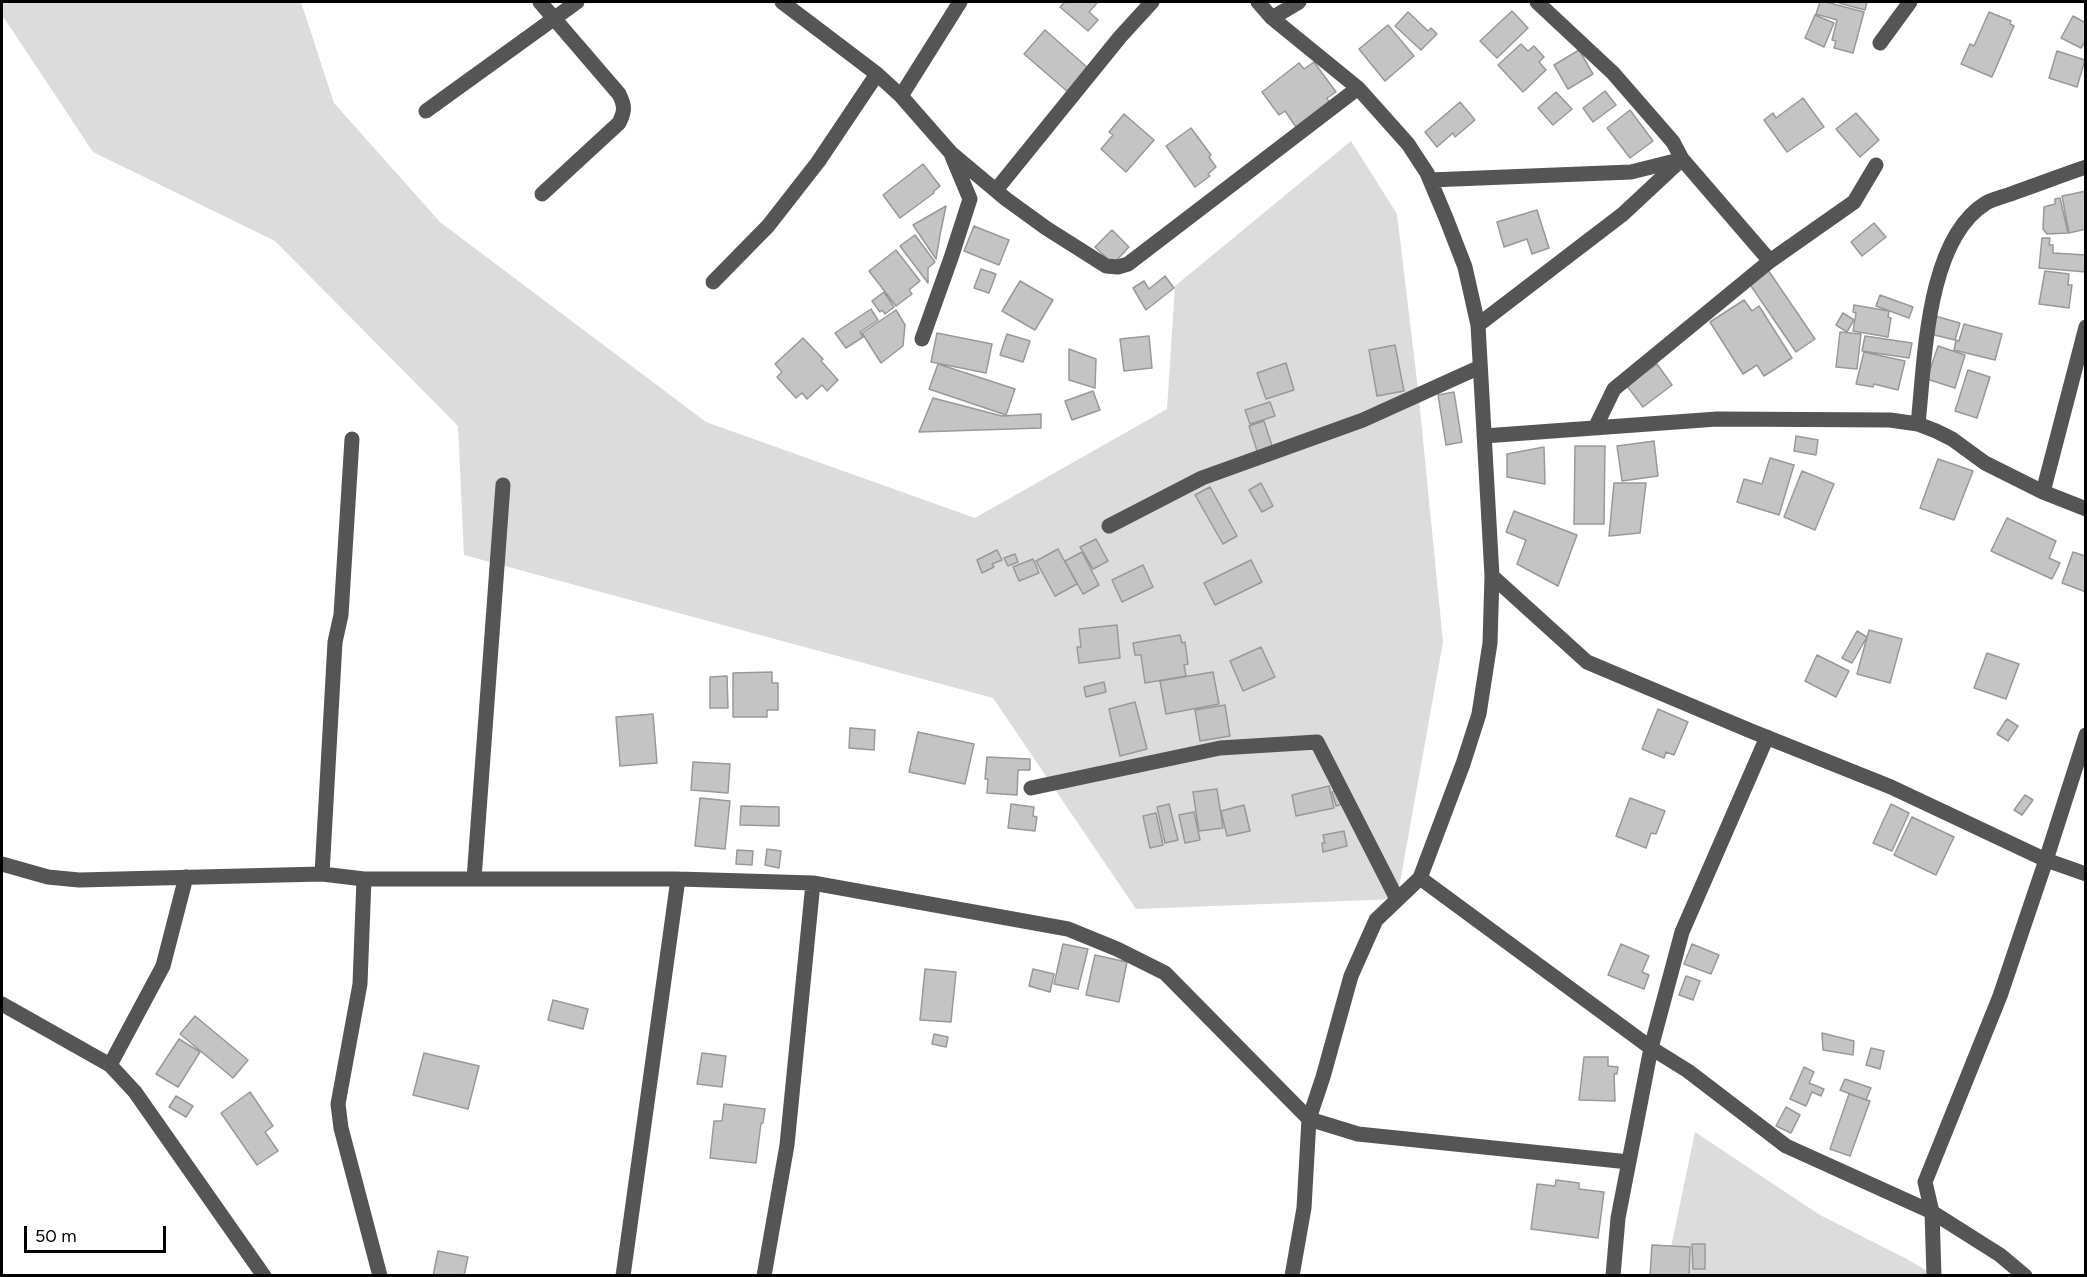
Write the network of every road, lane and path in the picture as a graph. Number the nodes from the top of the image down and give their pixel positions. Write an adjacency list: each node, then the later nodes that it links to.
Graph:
1 (540, 2): 11 (street)
2 (577, 2): 11 (street)
3 (782, 2): 13 (street)
4 (960, 2): 15 (street)
5 (1152, 2): 22 (street)
6 (1258, 2): 10 (street)
7 (1299, 2): 10 (street)
8 (1537, 2): 18 (street)
9 (1910, 2): 12 (street)
10 (1272, 18): 14 (street)
11 (554, 19): 16 (street); 23 (street)
12 (1880, 43)
13 (876, 74): 15 (street); 25 (street)
14 (1358, 88): 21 (street); 22 (street)
15 (901, 96): 17 (street)
16 (426, 111)
17 (951, 153): 22 (street); 28 (street)
18 (1682, 159): 21 (street); 24 (street); 26 (street)
19 (1875, 165): 24 (street)
20 (2085, 167): 30 (street)
21 (1430, 180): 26 (street)
22 (996, 190)
23 (542, 194)
24 (1770, 261): 31 (street)
25 (713, 282)
26 (1478, 325): 29 (street)
27 (2085, 327): 35 (street)
28 (922, 339)
29 (1480, 367): 32 (street); 37 (street)
30 (1918, 424): 31 (street); 35 (street)
31 (1595, 428): 32 (street)
32 (1484, 436): 38 (street)
33 (352, 439): 44 (street)
34 (503, 485): 49 (street)
35 (2043, 492): 36 (street)
36 (2085, 509)
37 (1109, 526)
38 (1492, 576): 40 (street); 47 (street)
39 (2085, 735): 42 (street)
40 (1767, 737): 42 (street); 54 (street)
41 (1031, 788): 52 (street)
42 (2046, 860): 45 (street); 58 (street)
43 (2, 864): 46 (street)
44 (322, 874): 46 (street); 48 (street)
45 (2085, 874)
46 (186, 877): 55 (street)
47 (1420, 878): 52 (street); 54 (street)
48 (364, 879): 49 (street); 60 (street)
49 (474, 879): 50 (street)
50 (678, 879): 51 (street); 61 (street)
51 (813, 884): 56 (street); 62 (street)
52 (1397, 899): 56 (street)
53 (2, 1004): 55 (street)
54 (1651, 1047): 57 (street); 58 (street)
55 (110, 1065): 59 (street)
56 (1309, 1119): 57 (street); 63 (street)
57 (1629, 1162): 64 (street)
58 (1932, 1212): 65 (street); 66 (street)
59 (264, 1275)
60 (380, 1275)
61 (624, 1275)
62 (764, 1275)
63 (1292, 1275)
64 (1613, 1275)
65 (1934, 1275)
66 (2025, 1275)

